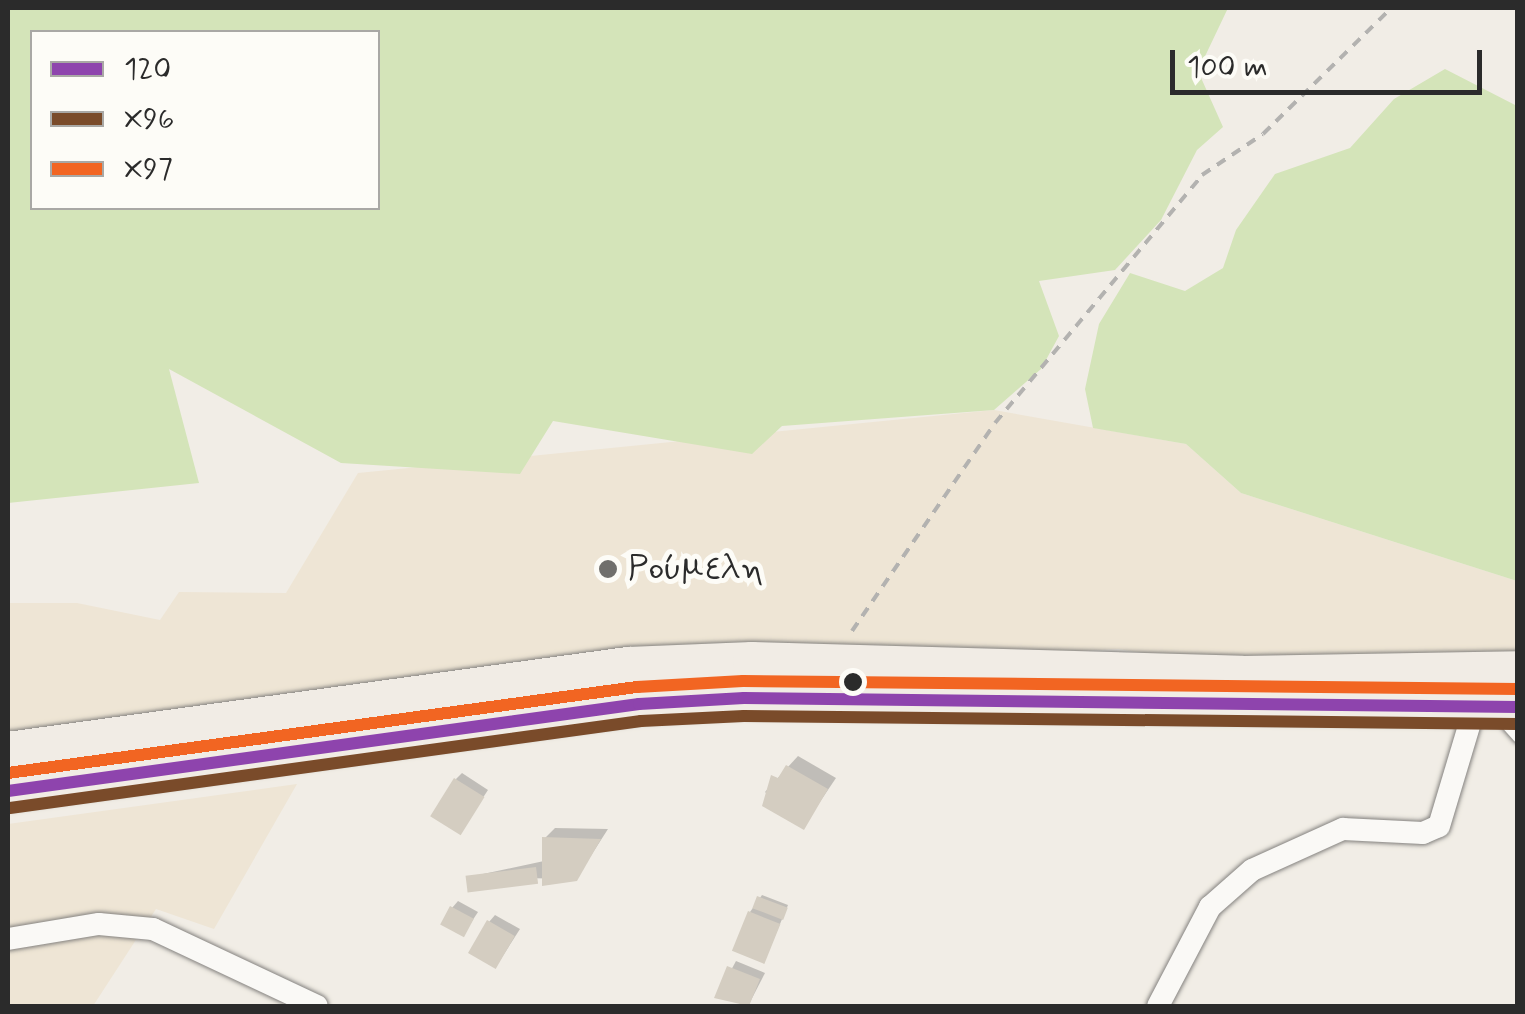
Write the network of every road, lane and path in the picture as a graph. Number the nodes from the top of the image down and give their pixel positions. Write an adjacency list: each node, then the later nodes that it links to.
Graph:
1 (1390, 8): 2 (path)
2 (852, 631)
3 (1518, 670): 6 (main road)
4 (1495, 708): 5 (lane); 7 (main road); 10 (street)
5 (1518, 737)
6 (8, 752)
7 (8, 791)
8 (8, 939): 9 (street)
9 (317, 1006)
10 (1158, 1006)

